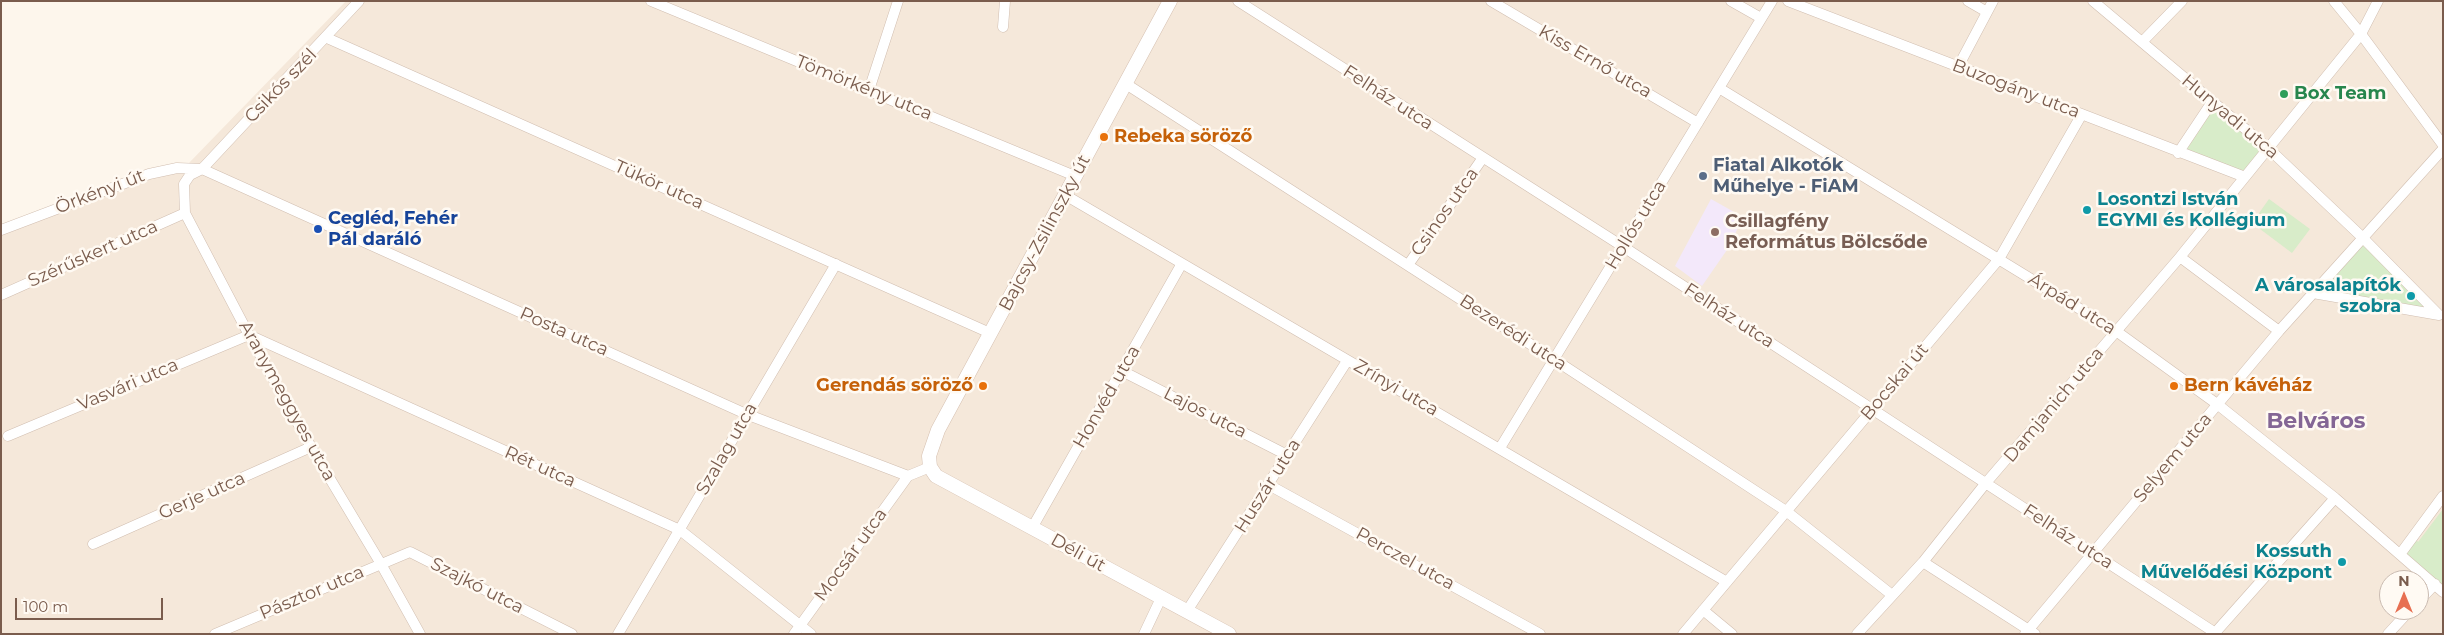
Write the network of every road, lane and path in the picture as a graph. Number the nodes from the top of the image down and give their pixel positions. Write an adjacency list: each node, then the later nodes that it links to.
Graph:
1 (359, 1): 21 (street, Csikós szél)
2 (652, 1): 26 (street, Tömörkény utca)
3 (898, 1): 26 (street)
4 (1004, 1): 19 (street)
5 (1170, 1): 24 (main road, Bajcsy-Zsilinszky út)
6 (1238, 1): 33 (street, Felház utca)
7 (1491, 1): 29 (street, Kiss Ernő utca)
8 (1731, 1): 18 (street)
9 (1772, 1): 18 (street, Hollós utca)
10 (1788, 1): 23 (street, Buzogány utca)
11 (1968, 1): 17 (street)
12 (1993, 1): 17 (street)
13 (2093, 1): 22 (street, Hunyadi utca)
14 (2182, 1): 22 (street)
15 (2334, 1): 20 (street)
16 (2378, 1): 20 (street, Damjanich utca)
17 (1986, 12): 23 (street)
18 (1761, 18): 25 (street, Hollós utca)
19 (1003, 27)
20 (2361, 34): 30 (street); 31 (street, Damjanich utca)
21 (327, 38): 34 (street, Csikós szél); 44 (street, Tükör utca)
22 (2142, 42): 27 (street, Hunyadi utca)
23 (1958, 67): 28 (street, Buzogány utca)
24 (1126, 84): 35 (main road, Bajcsy-Zsilinszky út); 46 (street, Bezerédi utca)
25 (1720, 88): 29 (street, Hollós utca); 43 (street, Árpád utca)
26 (869, 90): 35 (street, Tömörkény utca)
27 (2212, 102): 31 (street, Hunyadi utca); 32 (street)
28 (2082, 114): 32 (street, Buzogány utca); 43 (street, Bocskai út)
29 (1698, 123): 41 (street, Hollós utca)
30 (2443, 147): 40 (street, Selyem utca)
31 (2268, 148): 36 (street, Damjanich utca); 40 (street, Hunyadi utca)
32 (2178, 153): 36 (street, Buzogány utca)
33 (1482, 159): 41 (street, Felház utca); 46 (street, Csinos utca)
34 (202, 169): 38 (street, Aranymeggyes utca); 39 (street, Örkényi út); 59 (street, Posta utca)
35 (1075, 176): 37 (main road, Bajcsy-Zsilinszky út)
36 (2245, 177): 42 (street, Damjanich utca)
37 (1065, 195): 45 (street, Zrínyi utca); 52 (main road, Bajcsy-Zsilinszky út)
38 (185, 214): 48 (street, Szérűskert utca); 53 (street, Aranymeggyes utca)
39 (1, 230)
40 (2363, 238): 47 (street, Selyem utca); 49 (street, Hunyadi utca)
41 (1622, 246): 54 (street, Hollós utca); 58 (street, Felház utca)
42 (2180, 257): 50 (street, Damjanich utca); 51 (street)
43 (1999, 259): 50 (street, Árpád utca); 58 (street, Bocskai út)
44 (836, 264): 52 (street, Tükör utca); 59 (street, Szalag utca)
45 (1181, 265): 55 (street, Zrínyi utca); 56 (street, Honvéd utca)
46 (1408, 265): 54 (street, Bezerédi utca)
47 (2314, 293): 49 (street); 51 (street, Selyem utca)
48 (1, 296)
49 (2440, 315)
50 (2116, 331): 57 (street, Árpád utca); 66 (street, Damjanich utca)
51 (2280, 331): 57 (street, Selyem utca)
52 (990, 333): 64 (main road, Bajcsy-Zsilinszky út)
53 (248, 335): 60 (street, Vasvári utca); 61 (street, Aranymeggyes utca); 72 (street, Rét utca)
54 (1555, 360): 62 (street, Hollós utca); 70 (street, Bezerédi utca)
55 (1348, 361): 62 (street, Zrínyi utca); 63 (street, Huszár utca)
56 (1122, 371): 63 (street, Lajos utca); 71 (street, Honvéd utca)
57 (2217, 404): 69 (street, Árpád utca); 74 (street, Selyem utca)
58 (1872, 408): 66 (street, Felház utca); 70 (street, Bocskai út)
59 (746, 414): 65 (street, Posta utca); 72 (street, Szalag utca)
60 (8, 436)
61 (312, 447): 73 (street, Gerje utca); 77 (street, Aranymeggyes utca)
62 (1500, 448): 78 (street, Zrínyi utca)
63 (1287, 455): 67 (street, Huszár utca)
64 (930, 467): 65 (street); 71 (main road, Déli út)
65 (908, 476): 86 (street, Mocsár utca)
66 (1985, 484): 74 (street, Felház utca); 76 (street, Damjanich utca)
67 (1269, 485): 84 (street, Huszár utca); 96 (street, Perczel utca)
68 (2443, 496): 75 (street)
69 (2335, 498): 75 (street, Árpád utca); 88 (street)
70 (1786, 511): 78 (street, Bocskai út); 80 (street, Bezerédi utca)
71 (1032, 528): 82 (main road, Déli út)
72 (680, 530): 86 (street, Rét utca); 92 (street, Szalag utca)
73 (93, 544)
74 (2093, 554): 87 (street, Selyem utca); 88 (street, Felház utca)
75 (2401, 554): 79 (street, Árpád utca)
76 (1924, 562): 80 (street, Damjanich utca); 87 (street)
77 (381, 564): 89 (street, Pásztor utca); 90 (street, Aranymeggyes utca); 91 (street, Szajkó utca)
78 (1727, 582): 83 (street, Bocskai út)
79 (2440, 588): 81 (street)
80 (1892, 595): 99 (street, Damjanich utca)
81 (2429, 595)
82 (1161, 598): 84 (main road, Déli út); 94 (street)
83 (1703, 610): 97 (street, Bocskai út); 98 (street)
84 (1187, 611): 95 (main road, Déli út)
85 (2401, 620): 100 (street)
86 (797, 630): 93 (street, Rét utca)
87 (2029, 632)
88 (2215, 633)
89 (216, 634)
90 (420, 634)
91 (572, 634)
92 (618, 634)
93 (811, 634)
94 (1144, 634)
95 (1229, 634)
96 (1540, 634)
97 (1683, 634)
98 (1732, 634)
99 (1857, 634)
100 (2388, 634)

